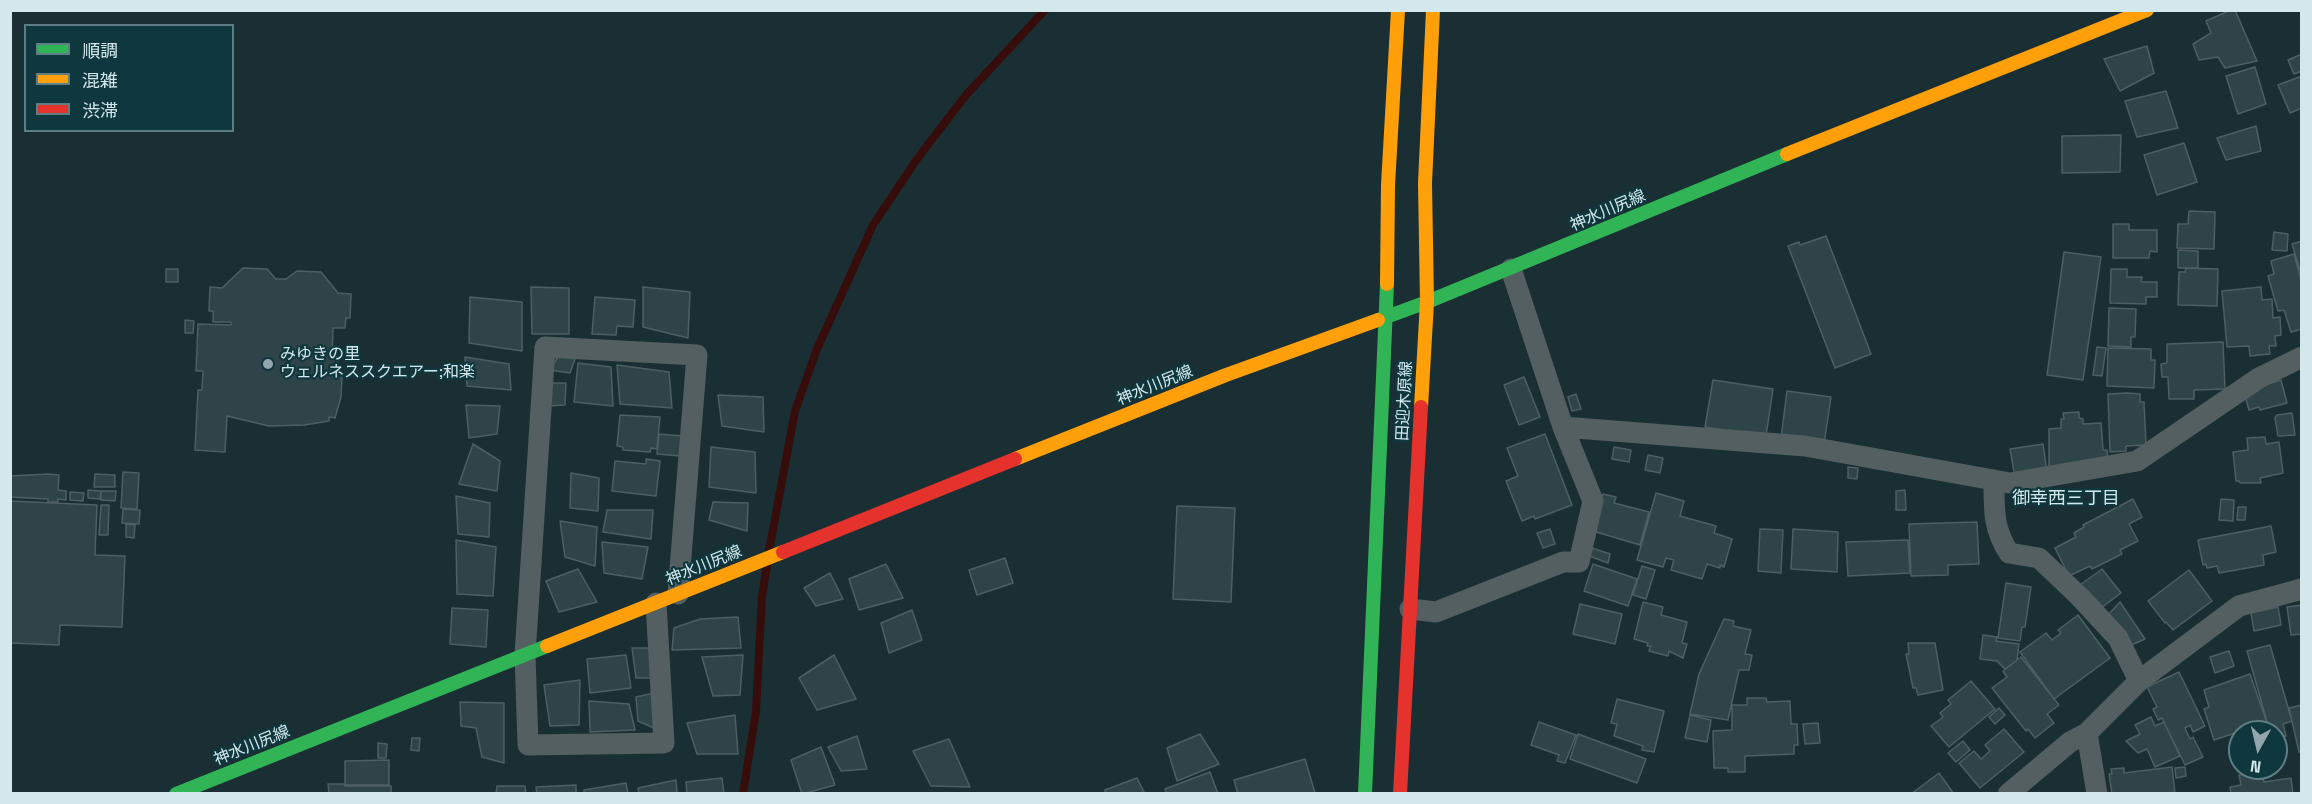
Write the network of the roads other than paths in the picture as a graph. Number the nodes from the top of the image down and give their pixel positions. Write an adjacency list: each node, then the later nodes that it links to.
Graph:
1 (1398, 10): 6 (main road, 田迎木原線)
2 (1432, 10): 5 (main road, 田迎木原線)
3 (2147, 10): 4 (main road, 神水川尻線)
4 (1511, 269): 5 (main road, 神水川尻線); 8 (street)
5 (1427, 302): 6 (main road, 神水川尻線); 13 (main road, 田迎木原線)
6 (1387, 317): 11 (main road, 神水川尻線); 18 (main road, 田迎木原線)
7 (2301, 357): 9 (street)
8 (1563, 427): 9 (street); 13 (street)
9 (1994, 480): 15 (street)
10 (2301, 589): 15 (street)
11 (678, 594): 12 (main road, 神水川尻線); 14 (street)
12 (656, 603): 14 (main road, 神水川尻線); 14 (street)
13 (1410, 609): 19 (main road, 田迎木原線)
14 (525, 655): 17 (main road, 神水川尻線)
15 (2139, 681): 16 (street)
16 (2087, 733): 20 (street); 21 (street)
17 (176, 794)
18 (1365, 794)
19 (1400, 794)
20 (2008, 794)
21 (2097, 794)

